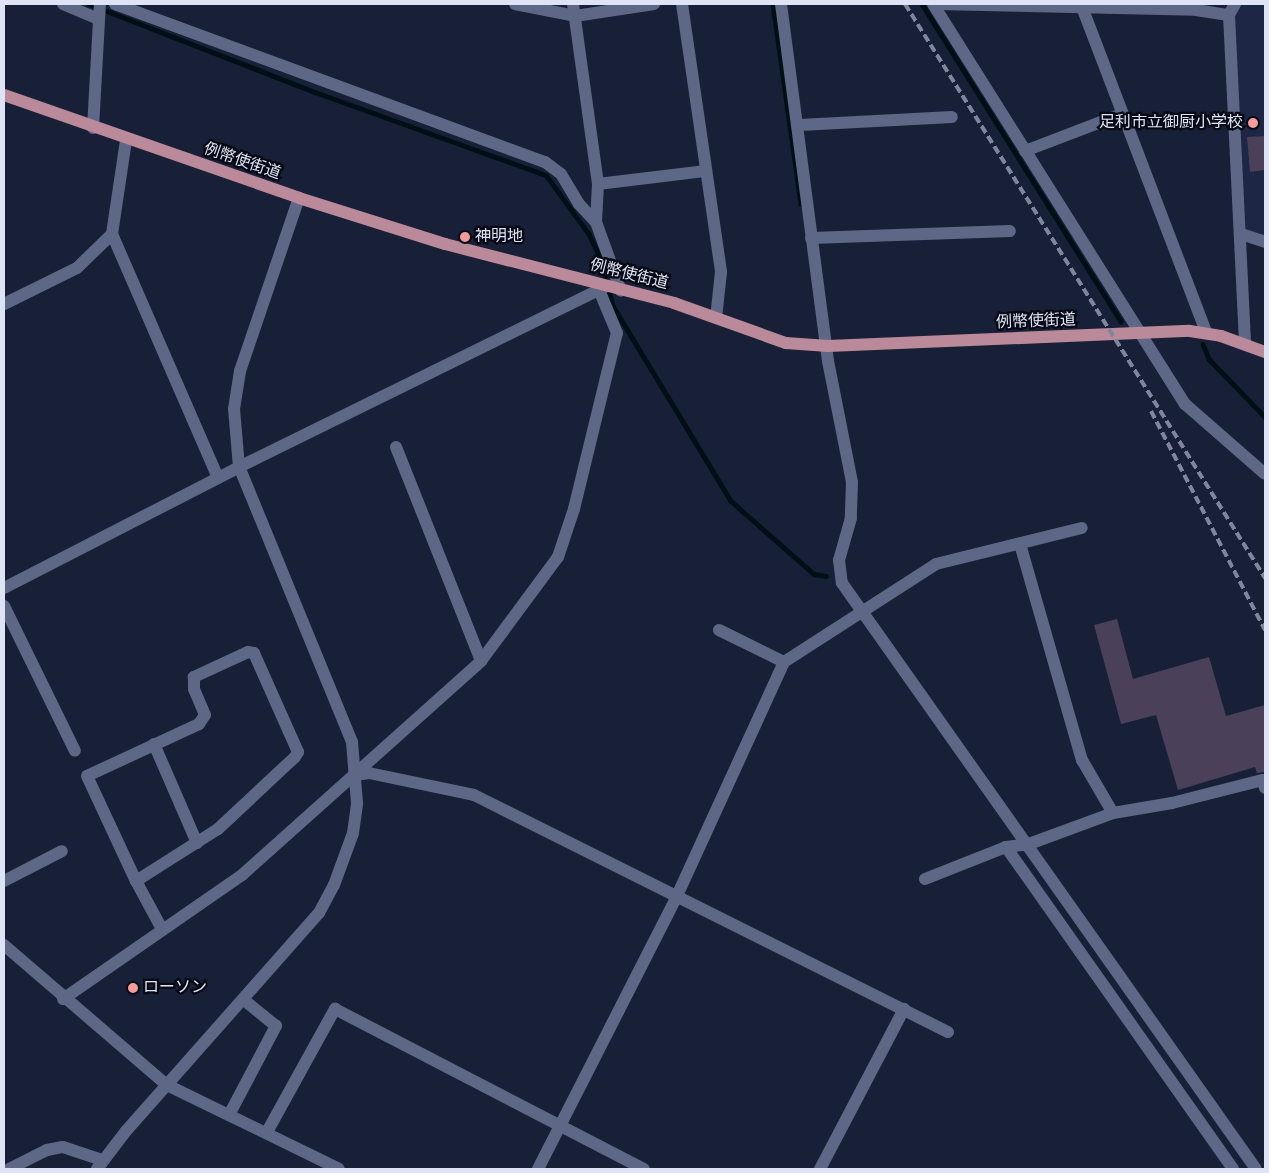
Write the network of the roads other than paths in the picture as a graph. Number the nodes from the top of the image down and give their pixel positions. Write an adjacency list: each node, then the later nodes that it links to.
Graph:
1 (63, 4): 11 (street)
2 (115, 4): 22 (street)
3 (515, 4): 10 (street)
4 (654, 4): 10 (street)
5 (682, 4): 19 (street)
6 (781, 4): 15 (street)
7 (935, 4): 8 (street); 18 (street)
8 (1087, 6): 9 (street); 13 (street)
9 (1232, 9): 25 (street)
10 (574, 10): 20 (street)
11 (100, 12): 16 (street)
12 (4, 95): 16 (main road, 例幣使街道)
13 (1122, 114): 18 (street); 31 (street)
14 (952, 117): 15 (street)
15 (800, 125): 26 (street)
16 (93, 128): 17 (main road, 例幣使街道)
17 (126, 140): 21 (main road, 例幣使街道); 24 (street)
18 (1025, 151): 32 (street)
19 (706, 171): 20 (street); 30 (street)
20 (598, 184): 22 (street)
21 (300, 198): 28 (main road, 例幣使街道); 37 (street)
22 (596, 222): 28 (street)
23 (1010, 231): 26 (street)
24 (112, 234): 29 (street); 39 (street)
25 (1241, 234): 27 (street); 33 (street)
26 (812, 238): 34 (street)
27 (1265, 242)
28 (611, 289): 30 (main road, 例幣使街道); 37 (street); 46 (street)
29 (4, 304)
30 (716, 318): 34 (main road, 例幣使街道)
31 (1206, 332): 32 (main road, 例幣使街道); 33 (main road, 例幣使街道)
32 (1142, 334): 34 (main road, 例幣使街道); 38 (street)
33 (1245, 344): 35 (main road, 例幣使街道)
34 (828, 346): 44 (street)
35 (1265, 352)
36 (396, 447): 46 (street)
37 (239, 467): 39 (street); 50 (street)
38 (1265, 474)
39 (218, 478): 42 (street)
40 (1082, 528): 41 (street)
41 (1020, 544): 44 (street); 52 (street)
42 (4, 588)
43 (4, 606): 49 (street)
44 (865, 609): 47 (street); 54 (street)
45 (719, 630): 47 (street)
46 (481, 660): 50 (street)
47 (784, 662): 60 (street)
48 (154, 744): 53 (street); 53 (street); 59 (street)
49 (75, 751)
50 (355, 775): 60 (street); 61 (street); 64 (street)
51 (1265, 788): 52 (street)
52 (1112, 813): 54 (street)
53 (197, 843): 59 (street)
54 (1029, 844): 55 (street); 78 (street)
55 (1006, 847): 57 (street); 77 (street)
56 (62, 850): 58 (street)
57 (925, 879)
58 (4, 881)
59 (136, 881): 61 (street)
60 (676, 898): 65 (street); 69 (street)
61 (162, 929): 63 (street)
62 (4, 945): 63 (street)
63 (63, 999): 67 (street)
64 (244, 1000): 67 (street); 68 (street)
65 (904, 1009): 66 (street); 76 (street)
66 (948, 1032)
67 (167, 1084): 68 (street); 71 (street)
68 (229, 1115): 70 (street)
69 (561, 1125): 70 (street); 74 (street); 75 (street)
70 (267, 1132): 73 (street)
71 (100, 1164): 72 (street)
72 (9, 1169)
73 (339, 1169)
74 (538, 1169)
75 (644, 1169)
76 (820, 1169)
77 (1233, 1169)
78 (1256, 1169)

